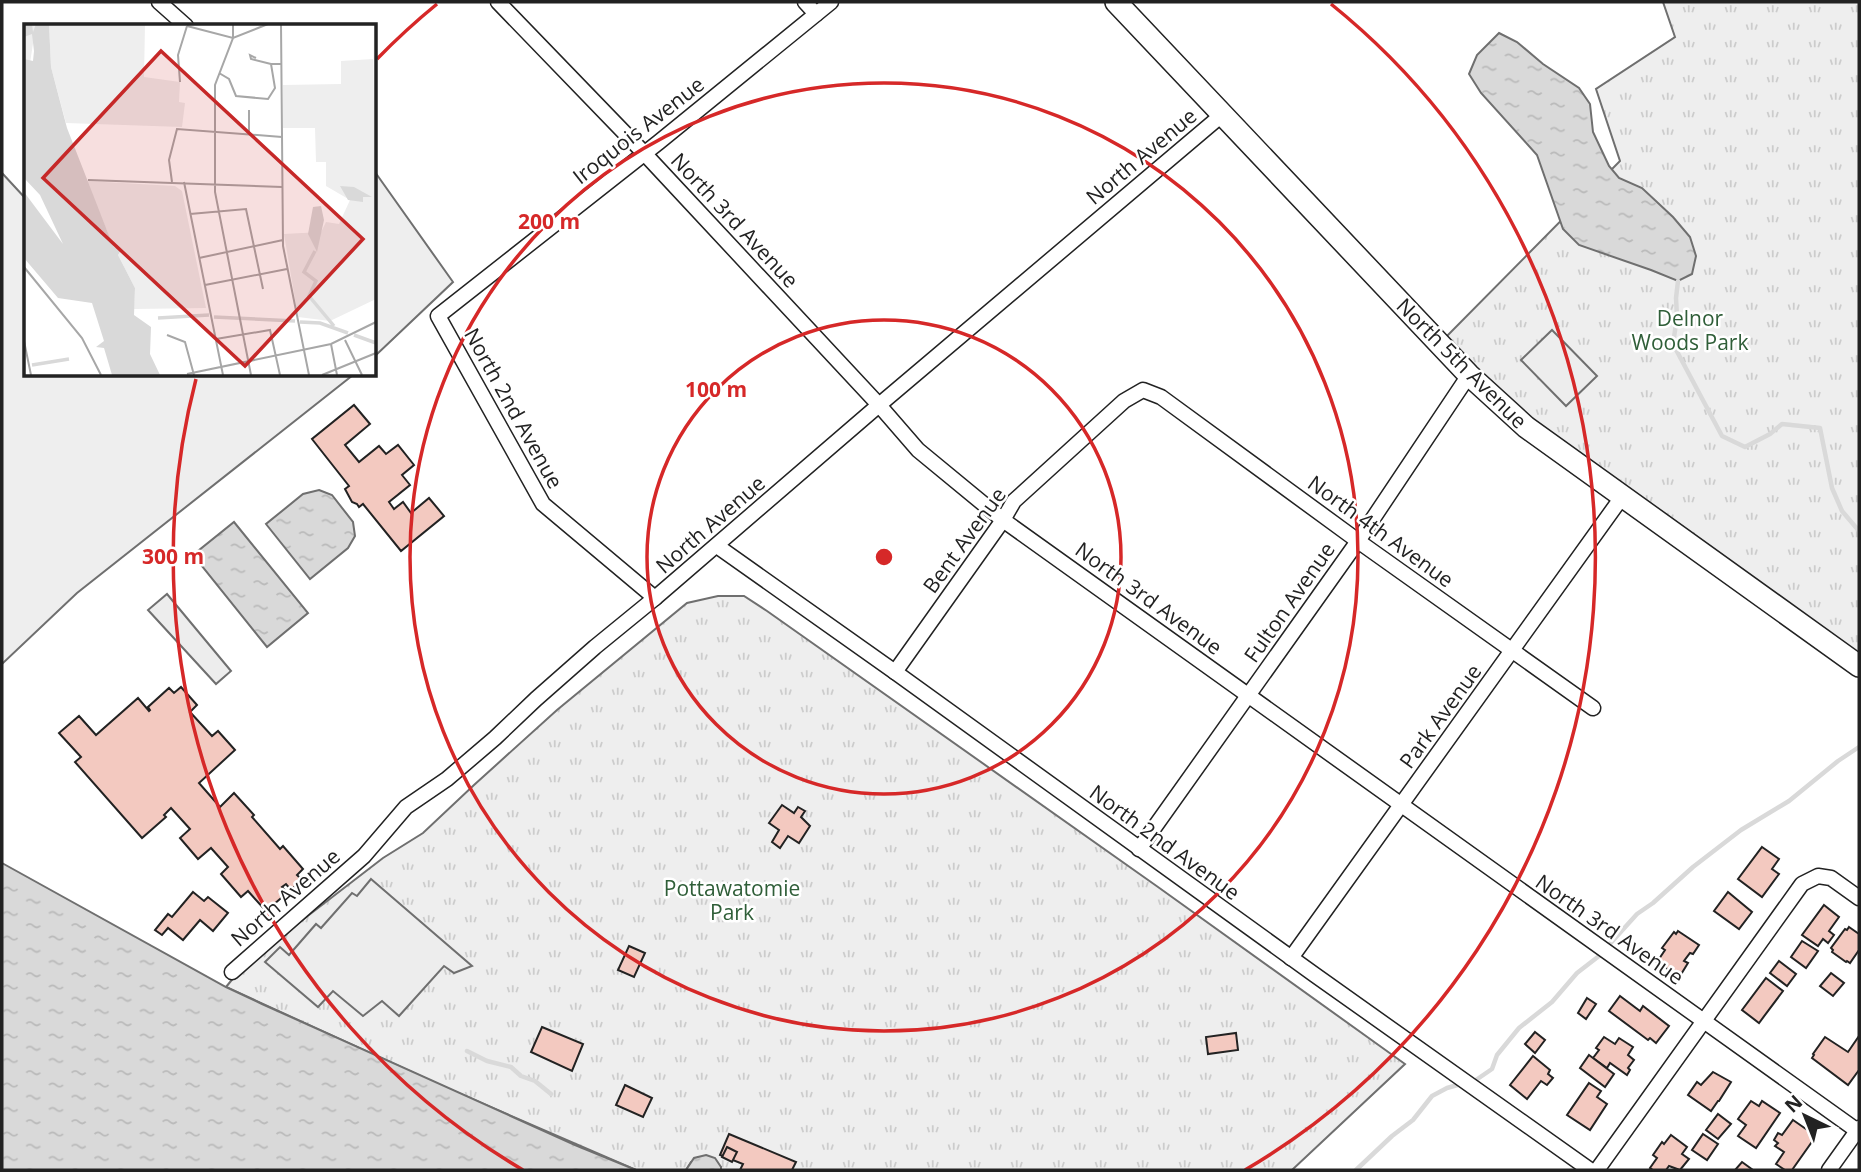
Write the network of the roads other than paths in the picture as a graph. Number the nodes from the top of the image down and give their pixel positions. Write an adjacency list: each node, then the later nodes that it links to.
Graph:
1 (159, 2): 7 (street)
2 (498, 2): 9 (street, North 3rd Avenue)
3 (805, 2): 6 (street)
4 (831, 2): 6 (street, Iroquois Avenue)
5 (1116, 2): 8 (main road, North 5th Avenue)
6 (816, 14): 9 (street, Iroquois Avenue)
7 (184, 24)
8 (1223, 114): 11 (main road, North 5th Avenue); 13 (street, North Avenue)
9 (643, 153): 10 (street, Iroquois Avenue); 13 (street, North 3rd Avenue)
10 (438, 316): 18 (street, North 2nd Avenue)
11 (1469, 375): 14 (main road, North 5th Avenue); 16 (street, Fulton Avenue)
12 (1143, 390): 15 (street, Bent Avenue); 16 (street, North 4th Avenue)
13 (879, 405): 15 (street, North 3rd Avenue); 17 (street, North Avenue)
14 (1622, 497): 19 (street, Park Avenue); 20 (main road, North 5th Avenue)
15 (1003, 520): 21 (street, Bent Avenue); 22 (street, North 3rd Avenue)
16 (1358, 541): 19 (street, North 4th Avenue); 22 (street, Fulton Avenue)
17 (717, 546): 18 (street, North Avenue); 21 (street, North 2nd Avenue)
18 (655, 598): 28 (street, North Avenue)
19 (1512, 652): 23 (street, North 4th Avenue); 24 (street, Park Avenue)
20 (1859, 666)
21 (895, 672): 25 (street, North 2nd Avenue)
22 (1249, 696): 24 (street, North 3rd Avenue); 25 (street, Fulton Avenue)
23 (1593, 708)
24 (1401, 805): 27 (street, Park Avenue); 29 (street, North 3rd Avenue)
25 (1139, 849): 27 (street, North 2nd Avenue)
26 (1859, 898): 29 (street)
27 (1291, 958): 31 (street, North 2nd Avenue)
28 (232, 972)
29 (1704, 1021): 30 (street, North 3rd Avenue); 32 (street)
30 (1859, 1130): 33 (street)
31 (1590, 1170)
32 (1597, 1170)
33 (1829, 1170)

